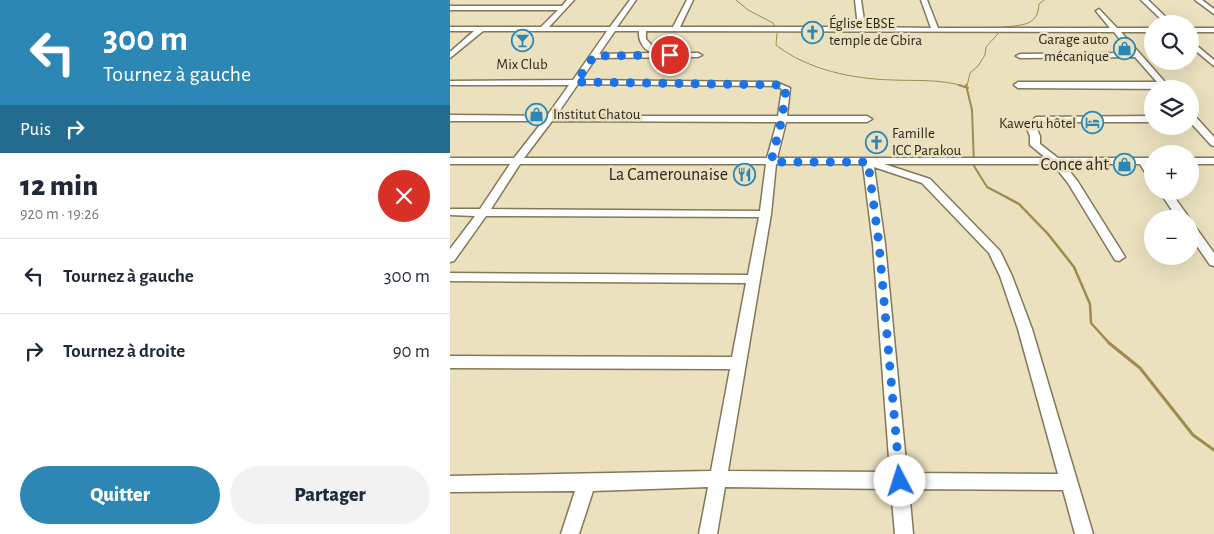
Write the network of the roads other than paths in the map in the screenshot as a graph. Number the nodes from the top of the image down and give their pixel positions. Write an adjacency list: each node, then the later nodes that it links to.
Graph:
1 (571, 0): 9 (street)
2 (633, 0): 16 (street)
3 (690, 0): 18 (street)
4 (858, 0): 19 (street)
5 (924, 0): 20 (street)
6 (1144, 0): 12 (street)
7 (1198, 0): 11 (street)
8 (450, 8): 9 (street)
9 (564, 8): 15 (street)
10 (1099, 11): 21 (street)
11 (1214, 12)
12 (1160, 15)
13 (450, 29): 14 (street)
14 (481, 29): 15 (street); 29 (street)
15 (543, 29): 16 (street)
16 (613, 29): 17 (street); 30 (street)
17 (644, 30): 18 (street); 26 (street)
18 (675, 30): 19 (street)
19 (862, 30): 20 (street)
20 (935, 30): 21 (street)
21 (1116, 30): 22 (street); 28 (street)
22 (1144, 30)
23 (1199, 30): 24 (street)
24 (1214, 30)
25 (1199, 50): 32 (street)
26 (670, 55): 27 (street); 30 (street)
27 (698, 55)
28 (1137, 55): 31 (street); 33 (street)
29 (450, 56)
30 (594, 56): 34 (street)
31 (1020, 56)
32 (1214, 64)
33 (1159, 80)
34 (576, 82): 35 (street); 39 (street); 40 (street)
35 (450, 83)
36 (1018, 86): 37 (street)
37 (1144, 87)
38 (450, 118): 39 (street)
39 (550, 118): 40 (street); 46 (street)
40 (782, 119): 41 (street); 50 (street)
41 (867, 119)
42 (1144, 119): 52 (street)
43 (1199, 127): 44 (street)
44 (1214, 143)
45 (450, 161): 46 (street)
46 (516, 161): 50 (street); 54 (street)
47 (1144, 161): 52 (street)
48 (1199, 161): 49 (street)
49 (1214, 161)
50 (771, 162): 51 (street); 55 (street)
51 (868, 162): 52 (street); 65 (street); 66 (street)
52 (1056, 162): 57 (street)
53 (450, 212): 54 (street)
54 (484, 212): 55 (street); 58 (street)
55 (765, 214): 61 (street)
56 (1199, 241): 59 (street)
57 (1119, 257)
58 (450, 258)
59 (1214, 262)
60 (450, 277): 61 (street)
61 (753, 279): 63 (street)
62 (450, 362): 63 (street)
63 (738, 364): 64 (street)
64 (717, 479): 65 (street); 67 (street); 70 (street)
65 (900, 481): 66 (street); 71 (street)
66 (1069, 482): 72 (street)
67 (587, 483): 68 (street); 69 (street)
68 (450, 484)
69 (570, 534)
70 (708, 534)
71 (904, 534)
72 (1084, 534)

